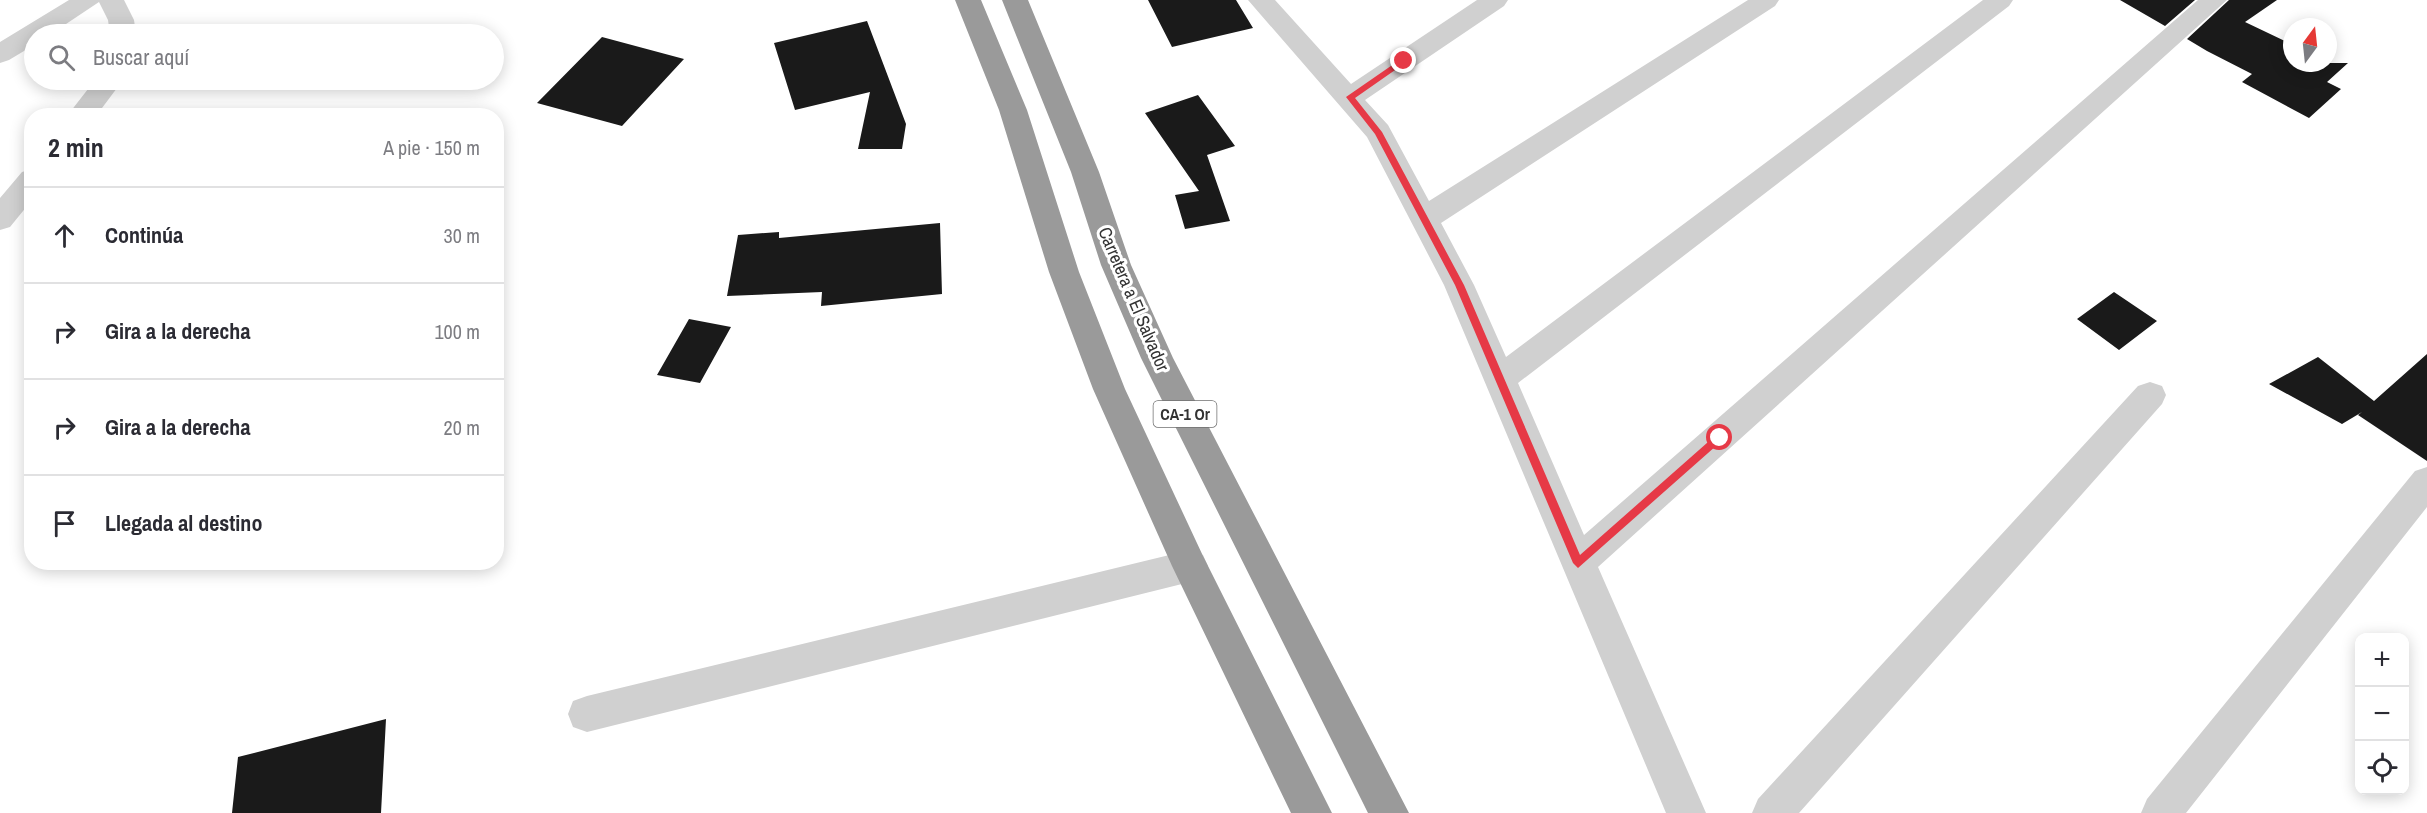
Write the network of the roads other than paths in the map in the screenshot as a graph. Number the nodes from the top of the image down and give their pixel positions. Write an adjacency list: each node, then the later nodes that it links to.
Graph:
1 (88, 0): 10 (street)
2 (111, 0): 11 (street)
3 (968, 0): 24 (highway, CA-1 Or)
4 (1015, 0): 27 (highway, Carretera a El Salvador / CA-1 Or)
5 (1495, 0): 15 (street)
6 (1766, 0): 19 (street)
7 (2000, 0): 20 (street)
8 (2214, 0): 23 (street)
9 (1269, 2): 15 (street)
10 (49, 24)
11 (122, 24)
12 (24, 39): 13 (street)
13 (0, 54)
14 (101, 90): 16 (street)
15 (1350, 97): 19 (street)
16 (87, 108)
17 (24, 189): 18 (street)
18 (0, 219)
19 (1424, 219): 20 (street)
20 (1500, 379): 23 (street)
21 (2150, 395): 29 (street)
22 (2427, 481): 30 (street)
23 (1578, 563): 28 (street)
24 (1190, 566): 25 (street); 26 (highway, CA-1 Or)
25 (587, 714)
26 (1312, 813)
27 (1389, 813)
28 (1686, 813)
29 (1772, 813)
30 (2161, 813)

